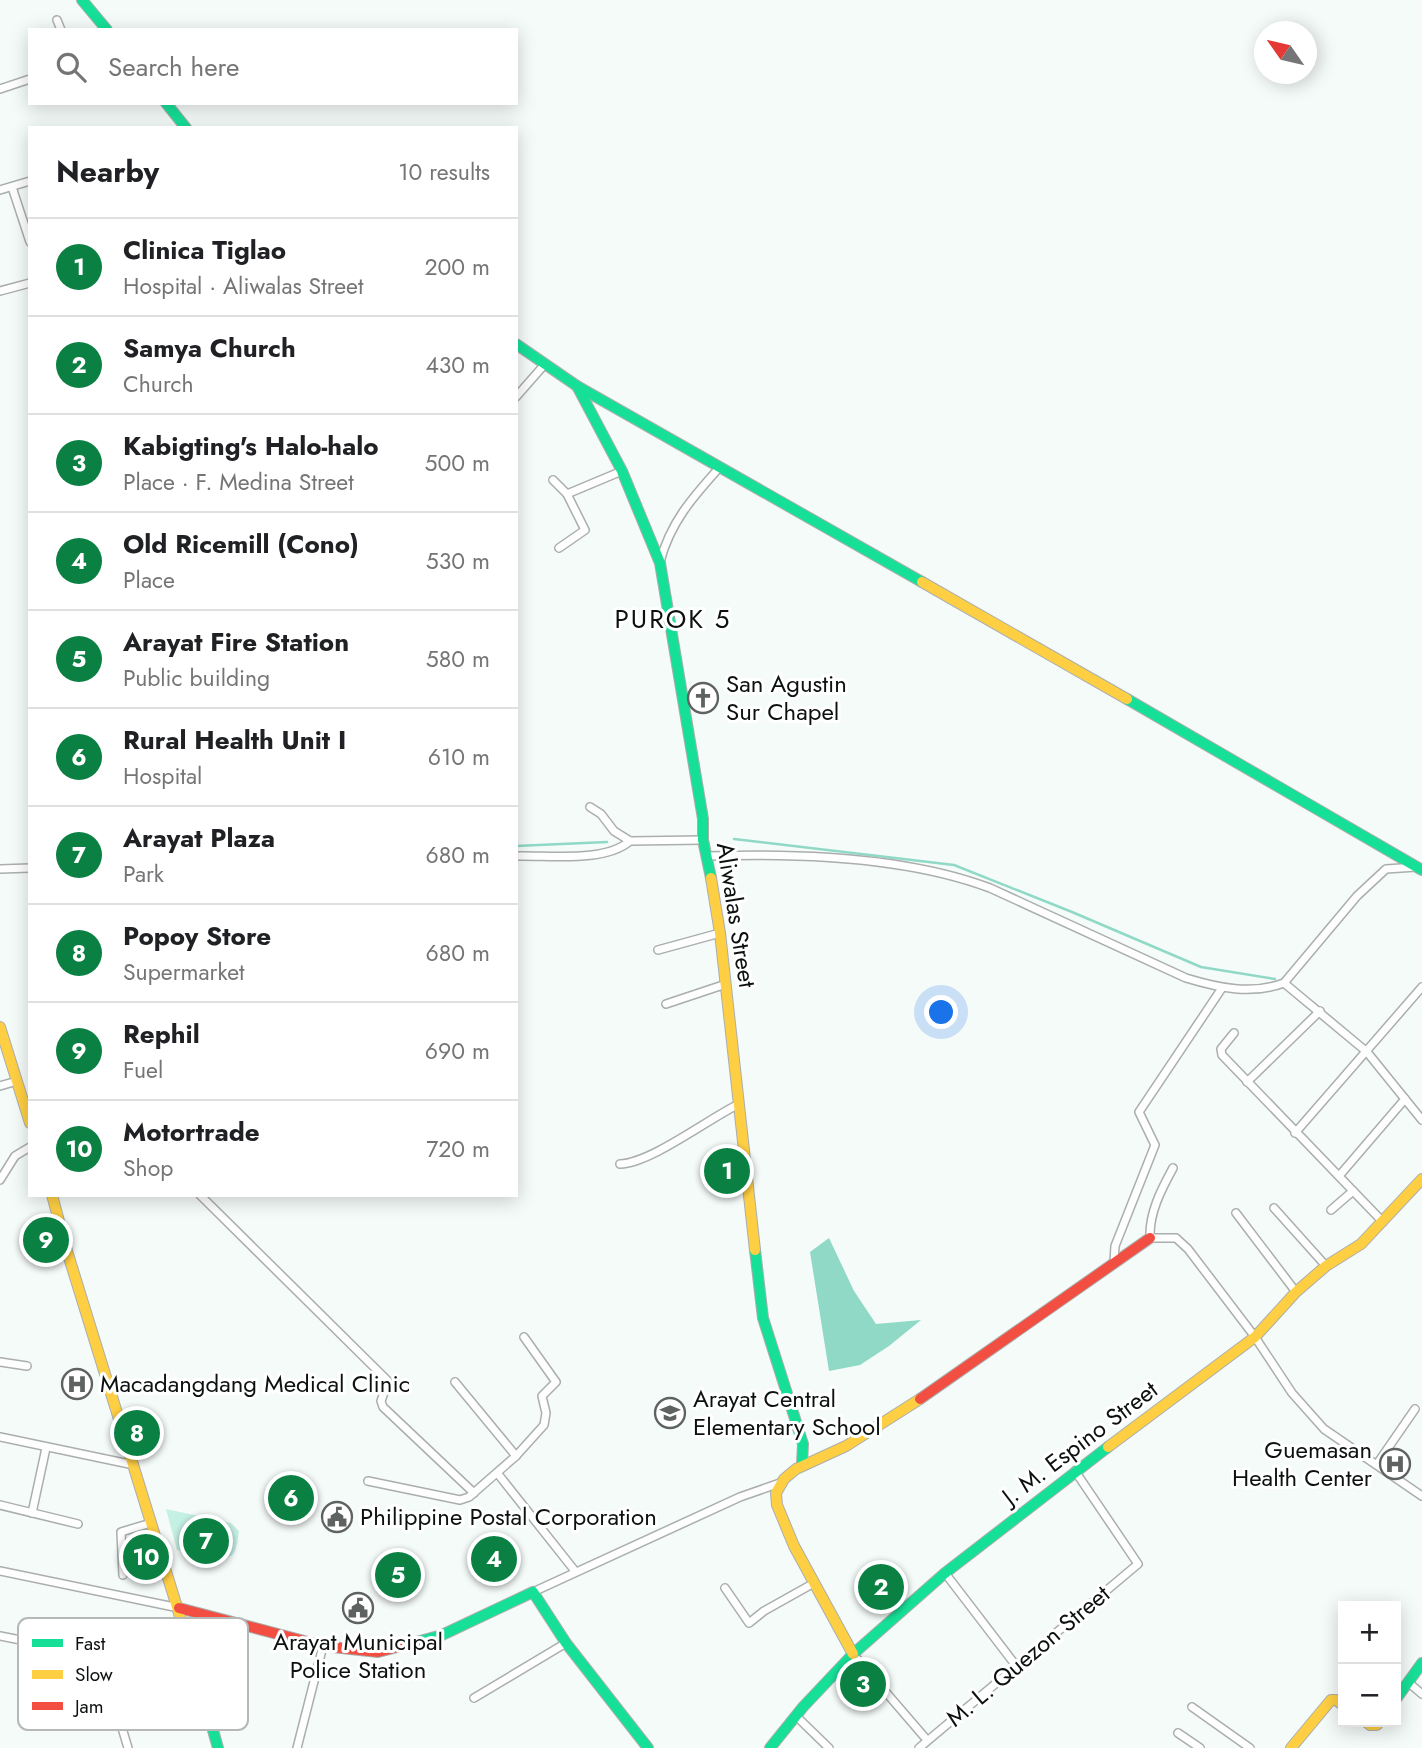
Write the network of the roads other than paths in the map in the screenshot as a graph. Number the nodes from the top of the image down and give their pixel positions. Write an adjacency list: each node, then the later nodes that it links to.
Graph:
1 (82, 0): 4 (main road)
2 (57, 20): 3 (street)
3 (60, 28)
4 (105, 28)
5 (28, 80): 6 (street)
6 (0, 89)
7 (168, 105): 8 (main road)
8 (184, 126)
9 (28, 182): 10 (street)
10 (12, 187): 11 (street); 12 (street)
11 (0, 190)
12 (28, 236)
13 (28, 284): 14 (street)
14 (0, 291)
15 (518, 345): 16 (main road)
16 (545, 364): 17 (main road); 18 (street)
17 (577, 386): 19 (main road); 20 (main road, Aliwalas Street)
18 (518, 395)
19 (719, 468): 24 (street); 32 (main road)
20 (622, 471): 22 (street); 24 (main road, Aliwalas Street)
21 (553, 481): 22 (street)
22 (567, 494): 23 (street)
23 (558, 548)
24 (660, 563): 26 (main road, Aliwalas Street)
25 (590, 807): 27 (street)
26 (703, 840): 27 (street); 29 (main road, Aliwalas Street)
27 (631, 841): 28 (street)
28 (518, 856)
29 (709, 856): 33 (main road, Aliwalas Street); 38 (street)
30 (28, 868): 31 (street)
31 (0, 869)
32 (1420, 869): 35 (street)
33 (720, 933): 34 (street); 36 (main road, Aliwalas Street)
34 (658, 950)
35 (1284, 983): 38 (street); 40 (street)
36 (726, 984): 39 (street); 48 (main road, Aliwalas Street)
37 (1422, 987): 43 (street)
38 (1222, 988): 66 (street)
39 (666, 1004)
40 (1320, 1011): 43 (street); 45 (street)
41 (0, 1027): 44 (main road)
42 (1234, 1033): 45 (street)
43 (1367, 1052): 47 (street); 51 (street)
44 (17, 1081): 46 (street); 49 (main road)
45 (1247, 1082): 51 (street)
46 (0, 1086)
47 (1405, 1099): 50 (street); 55 (street)
48 (739, 1104): 53 (street); 78 (main road, Aliwalas Street)
49 (28, 1117)
50 (1422, 1119)
51 (1296, 1132): 55 (street)
52 (28, 1148): 57 (street)
53 (620, 1164)
54 (1173, 1168): 65 (street)
55 (1339, 1176): 58 (street)
56 (1422, 1179): 64 (main road, J. M. Espino Street)
57 (0, 1180)
58 (1353, 1191): 62 (street); 64 (street)
59 (53, 1197): 80 (main road)
60 (202, 1197): 85 (street)
61 (1275, 1208): 67 (street)
62 (1331, 1210)
63 (1236, 1213): 68 (street)
64 (1383, 1222): 67 (main road, J. M. Espino Street)
65 (1150, 1238): 66 (main road); 70 (street)
66 (1114, 1262): 78 (main road)
67 (1326, 1266): 68 (main road, J. M. Espino Street)
68 (1296, 1292): 70 (main road, J. M. Espino Street)
69 (524, 1337): 77 (street)
70 (1255, 1338): 79 (street); 81 (main road, J. M. Espino Street)
71 (0, 1362): 72 (street)
72 (27, 1366)
73 (455, 1382): 77 (street)
74 (1415, 1409): 79 (street)
75 (0, 1437): 76 (street)
76 (46, 1448): 80 (street); 88 (street)
77 (516, 1456): 82 (street)
78 (802, 1464): 84 (main road)
79 (1377, 1464): 86 (street)
80 (134, 1465): 89 (main road)
81 (1075, 1471): 93 (main road, J. M. Espino Street); 108 (street, M. L. Quezon Street)
82 (498, 1474): 85 (street); 92 (street)
83 (368, 1481): 85 (street)
84 (780, 1483): 92 (street); 95 (main road)
85 (474, 1493)
86 (1422, 1496)
87 (0, 1505): 88 (street)
88 (32, 1513): 90 (street)
89 (151, 1523): 94 (street); 98 (main road)
90 (78, 1524)
91 (0, 1571): 98 (street)
92 (575, 1571): 97 (street)
93 (946, 1573): 106 (main road, J. M. Espino Street); 108 (street)
94 (124, 1575)
95 (814, 1583): 96 (street); 106 (main road)
96 (725, 1588)
97 (533, 1592): 104 (main road); 105 (main road)
98 (179, 1608): 99 (main road); 100 (main road)
99 (182, 1618)
100 (217, 1618)
101 (248, 1626): 105 (main road)
102 (0, 1636): 103 (street)
103 (18, 1640)
104 (566, 1643): 112 (street); 123 (main road)
105 (323, 1646): 122 (street)
106 (853, 1654): 115 (main road, J. M. Espino Street); 119 (street)
107 (1422, 1663): 109 (main road)
108 (1017, 1667): 119 (street, M. L. Quezon Street)
109 (1408, 1682): 110 (main road); 111 (street)
110 (1401, 1692)
111 (1422, 1694)
112 (474, 1698)
113 (1338, 1701): 129 (main road)
114 (1192, 1707): 128 (street)
115 (796, 1716): 124 (main road, J. M. Espino Street); 125 (street)
116 (123, 1730): 120 (street)
117 (213, 1730): 121 (main road)
118 (1178, 1733): 127 (street)
119 (927, 1740): 126 (street, M. L. Quezon Street)
120 (128, 1748)
121 (218, 1748)
122 (297, 1748)
123 (648, 1748)
124 (770, 1748)
125 (829, 1748)
126 (919, 1748)
127 (1199, 1748)
128 (1250, 1748)
129 (1291, 1748)

